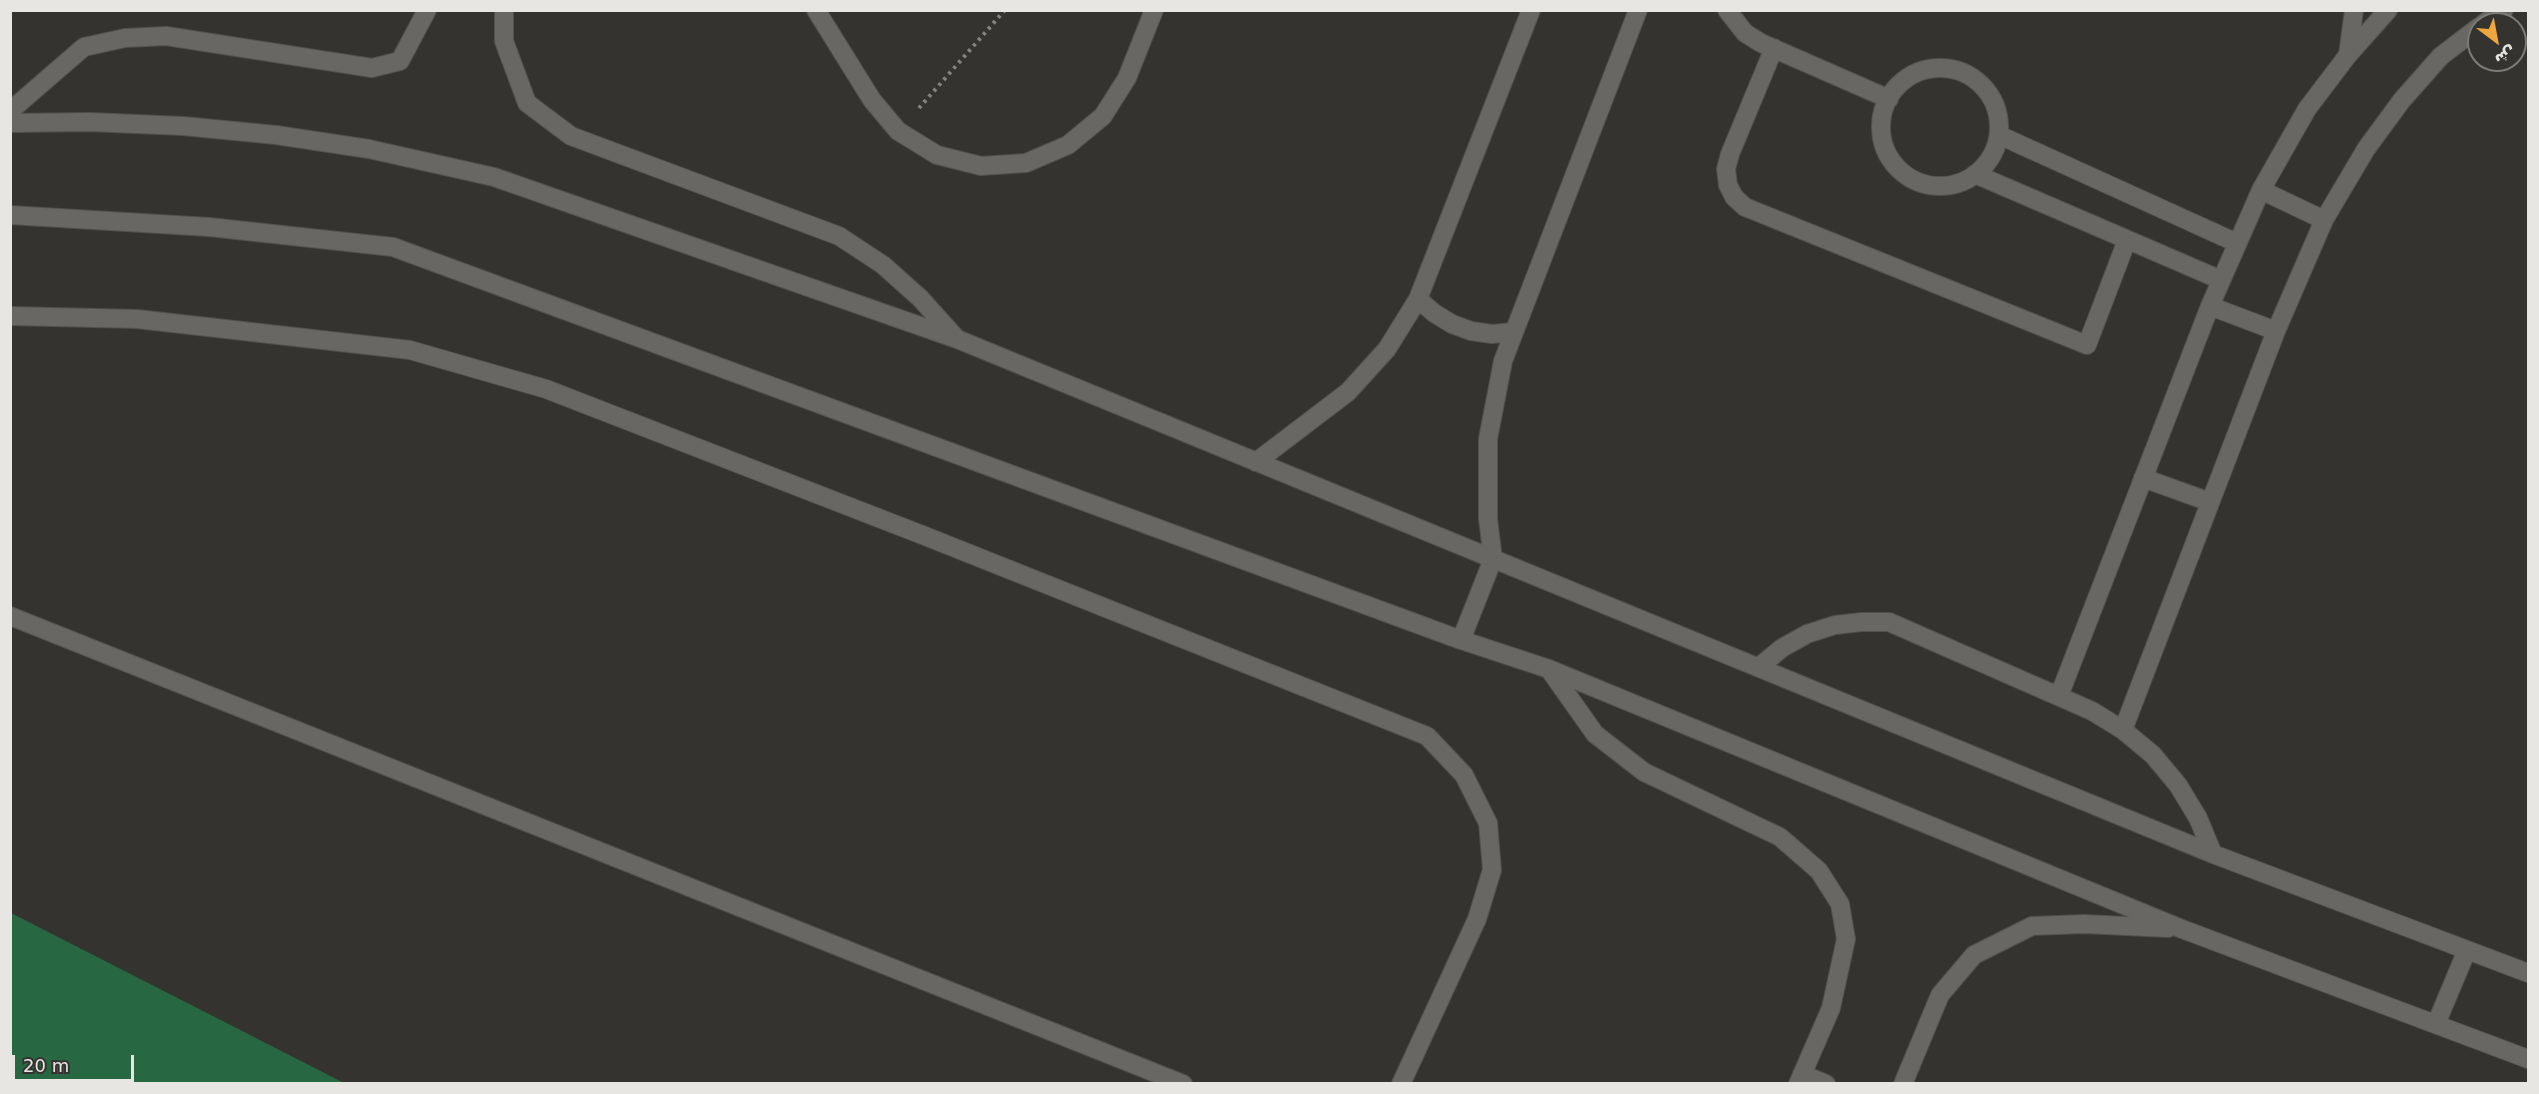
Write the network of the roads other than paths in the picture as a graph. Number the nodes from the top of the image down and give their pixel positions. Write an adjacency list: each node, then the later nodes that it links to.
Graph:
1 (427, 10): 14 (street)
2 (504, 10): 29 (street)
3 (816, 10): 4 (street)
4 (1154, 10)
5 (1531, 10): 24 (street)
6 (1638, 10): 28 (street)
7 (1727, 10): 11 (street)
8 (2354, 10): 12 (street)
9 (2388, 10): 12 (street)
10 (2467, 36): 20 (street)
11 (1774, 48): 13 (street); 21 (street)
12 (2348, 55): 18 (street)
13 (1889, 99): 16 (street); 17 (street)
14 (10, 111)
15 (10, 123): 29 (street)
16 (1999, 135): 17 (street); 22 (street)
17 (1976, 174): 21 (street)
18 (2261, 190): 20 (street); 22 (street)
19 (10, 215): 35 (street)
20 (2324, 220): 27 (street)
21 (2127, 240): 23 (street)
22 (2237, 243): 23 (street)
23 (2222, 280): 25 (street)
24 (1418, 299): 28 (street); 30 (street)
25 (2210, 306): 27 (street); 31 (street)
26 (10, 316): 48 (street)
27 (2276, 331): 32 (street)
28 (1513, 332): 33 (street)
29 (957, 339): 30 (street)
30 (1257, 462): 33 (street)
31 (2143, 478): 32 (street); 38 (street)
32 (2210, 502): 39 (street)
33 (1493, 559): 35 (street); 36 (street)
34 (10, 616): 47 (street)
35 (1461, 640): 37 (street)
36 (1760, 667): 38 (street); 40 (street)
37 (1549, 669): 41 (street); 46 (street)
38 (2059, 696): 39 (street)
39 (2123, 730): 40 (street)
40 (2213, 854): 42 (street)
41 (2182, 929): 44 (street); 50 (street)
42 (2467, 950): 43 (street); 44 (street)
43 (2529, 973)
44 (2436, 1024): 45 (street)
45 (2529, 1059)
46 (1800, 1079): 49 (street)
47 (1183, 1083)
48 (1401, 1083)
49 (1826, 1083)
50 (1903, 1083)

